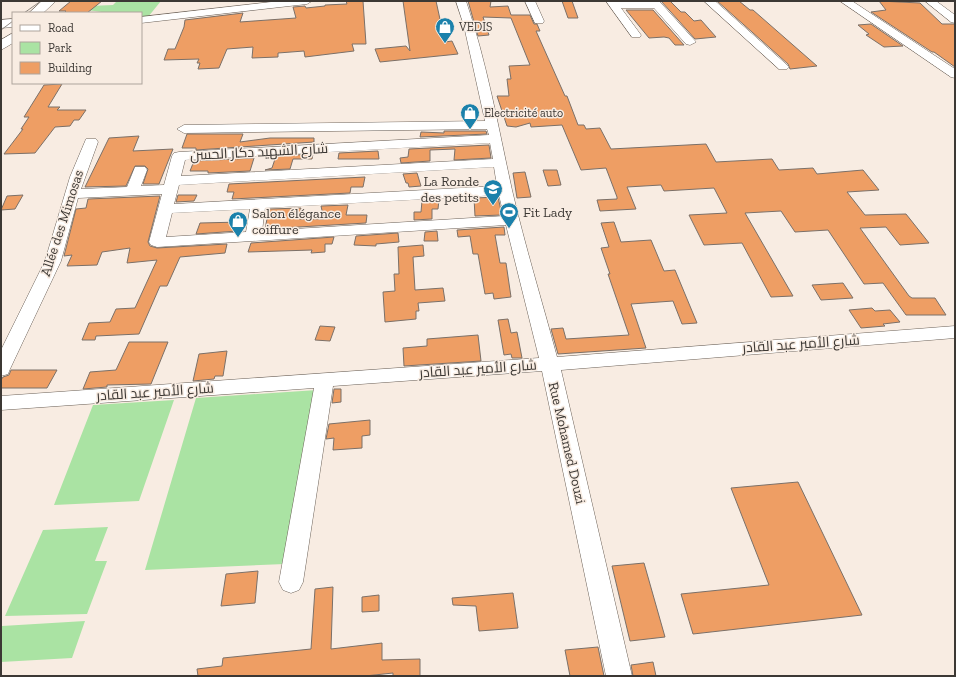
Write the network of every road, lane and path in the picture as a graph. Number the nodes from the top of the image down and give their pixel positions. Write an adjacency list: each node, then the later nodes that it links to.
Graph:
1 (50, 1): 11 (main road)
2 (59, 1): 12 (main road)
3 (307, 1): 13 (street)
4 (461, 1): 29 (street, Rue Mohamed Douzi)
5 (530, 1): 15 (street)
6 (708, 1): 26 (street)
7 (845, 1): 27 (street)
8 (930, 1): 14 (street)
9 (612, 3): 10 (street); 20 (street)
10 (654, 3): 24 (street)
11 (36, 12)
12 (45, 12)
13 (142, 20)
14 (955, 20)
15 (539, 21)
16 (12, 23): 17 (main road)
17 (1, 24): 18 (main road)
18 (12, 30)
19 (12, 31): 23 (main road)
20 (636, 34)
21 (12, 36): 23 (main road)
22 (12, 37): 25 (main road)
23 (1, 39)
24 (690, 42)
25 (1, 46)
26 (783, 67)
27 (955, 74)
28 (184, 129): 29 (street)
29 (495, 132): 31 (street, شارع الشهيد دكار الحسن); 32 (street, Rue Mohamed Douzi)
30 (91, 142): 39 (street, Allée des Mimosas)
31 (268, 152): 35 (street); 36 (street, شارع الشهيد دكار الحسن)
32 (500, 163): 33 (street); 37 (street, Rue Mohamed Douzi)
33 (391, 169): 35 (street); 40 (street)
34 (140, 170): 38 (street)
35 (262, 176): 36 (street)
36 (171, 185): 38 (street); 42 (street, شارع الشهيد دكار الحسن)
37 (505, 190): 40 (street); 43 (street, Rue Mohamed Douzi)
38 (132, 192): 39 (street)
39 (73, 194): 47 (street, Allée des Mimosas)
40 (393, 196): 41 (street)
41 (258, 204): 42 (street); 44 (street)
42 (165, 208): 44 (street, شارع الشهيد دكار الحسن)
43 (513, 220): 44 (street, شارع الشهيد دكار الحسن); 46 (street, Rue Mohamed Douzi)
44 (253, 236)
45 (955, 332): 46 (street, شارع الأمير عبد القادر)
46 (550, 364): 48 (street, شارع الأمير عبد القادر); 51 (street, Rue Mohamed Douzi)
47 (1, 369)
48 (325, 380): 49 (street, شارع الأمير عبد القادر); 50 (street)
49 (1, 403)
50 (291, 582)
51 (620, 676)

